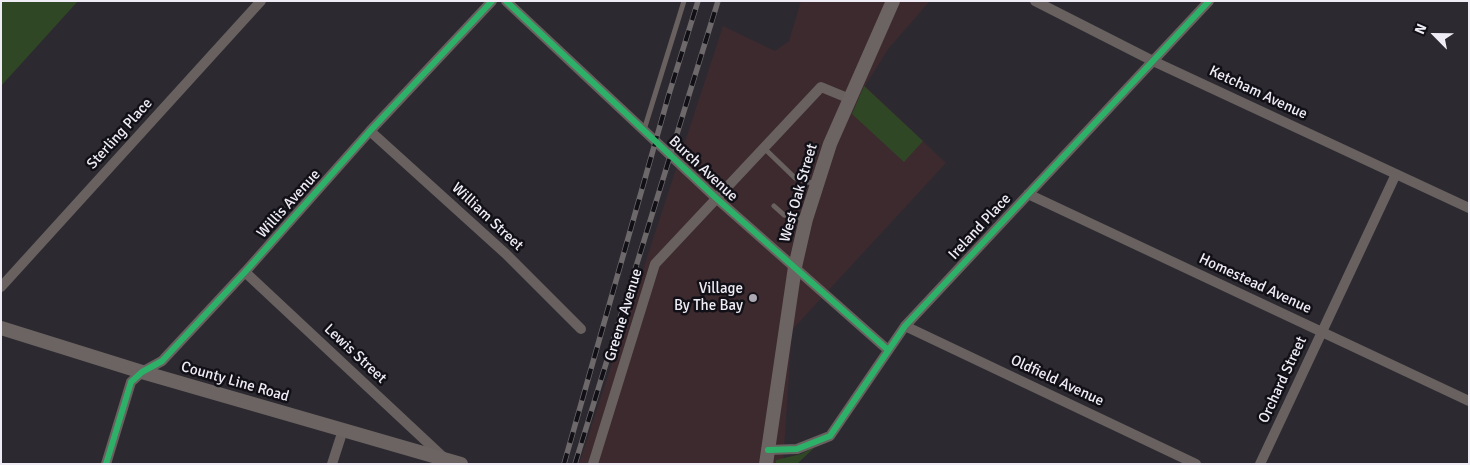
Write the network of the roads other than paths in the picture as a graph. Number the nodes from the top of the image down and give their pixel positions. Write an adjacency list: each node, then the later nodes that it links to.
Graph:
1 (261, 1): 22 (street, Sterling Place)
2 (492, 1): 11 (street, Willis Avenue)
3 (506, 1): 10 (street, Burch Avenue)
4 (684, 1): 10 (lane)
5 (893, 1): 9 (main road, West Oak Street)
6 (1035, 1): 8 (street, Ketcham Avenue)
7 (1209, 1): 8 (street, Ireland Place)
8 (1153, 61): 13 (street, Ketcham Avenue); 15 (street, Ireland Place)
9 (850, 99): 12 (street, Greene Avenue); 14 (main road, West Oak Street)
10 (644, 130): 16 (street, Burch Avenue)
11 (370, 131): 21 (street, Willis Avenue); 25 (street, William Street)
12 (764, 148): 14 (lane); 16 (street, Greene Avenue)
13 (1396, 174): 18 (street, Ketcham Avenue); 26 (street, Orchard Street)
14 (817, 185): 19 (main road, West Oak Street)
15 (1028, 194): 23 (street, Ireland Place); 26 (street, Homestead Avenue)
16 (716, 198): 20 (street, Burch Avenue); 36 (street, Greene Avenue)
17 (774, 206): 19 (lane)
18 (1469, 208)
19 (806, 219): 20 (main road, West Oak Street)
20 (795, 267): 27 (street, Burch Avenue); 31 (main road, West Oak Street)
21 (245, 272): 28 (street, Willis Avenue); 32 (street, Lewis Street)
22 (1, 287)
23 (905, 326): 27 (street, Ireland Place); 37 (street, Oldfield Avenue)
24 (1, 328): 28 (main road, County Line Road)
25 (581, 329)
26 (1322, 332): 29 (street, Homestead Avenue); 38 (street, Orchard Street)
27 (888, 350): 31 (street, Ireland Place)
28 (142, 372): 30 (main road, County Line Road); 33 (street, Willis Avenue)
29 (1469, 401)
30 (343, 430): 32 (main road, County Line Road); 34 (street)
31 (767, 457)
32 (445, 459): 35 (main road, County Line Road)
33 (106, 464)
34 (332, 464)
35 (461, 464)
36 (593, 464)
37 (1196, 464)
38 (1260, 464)

